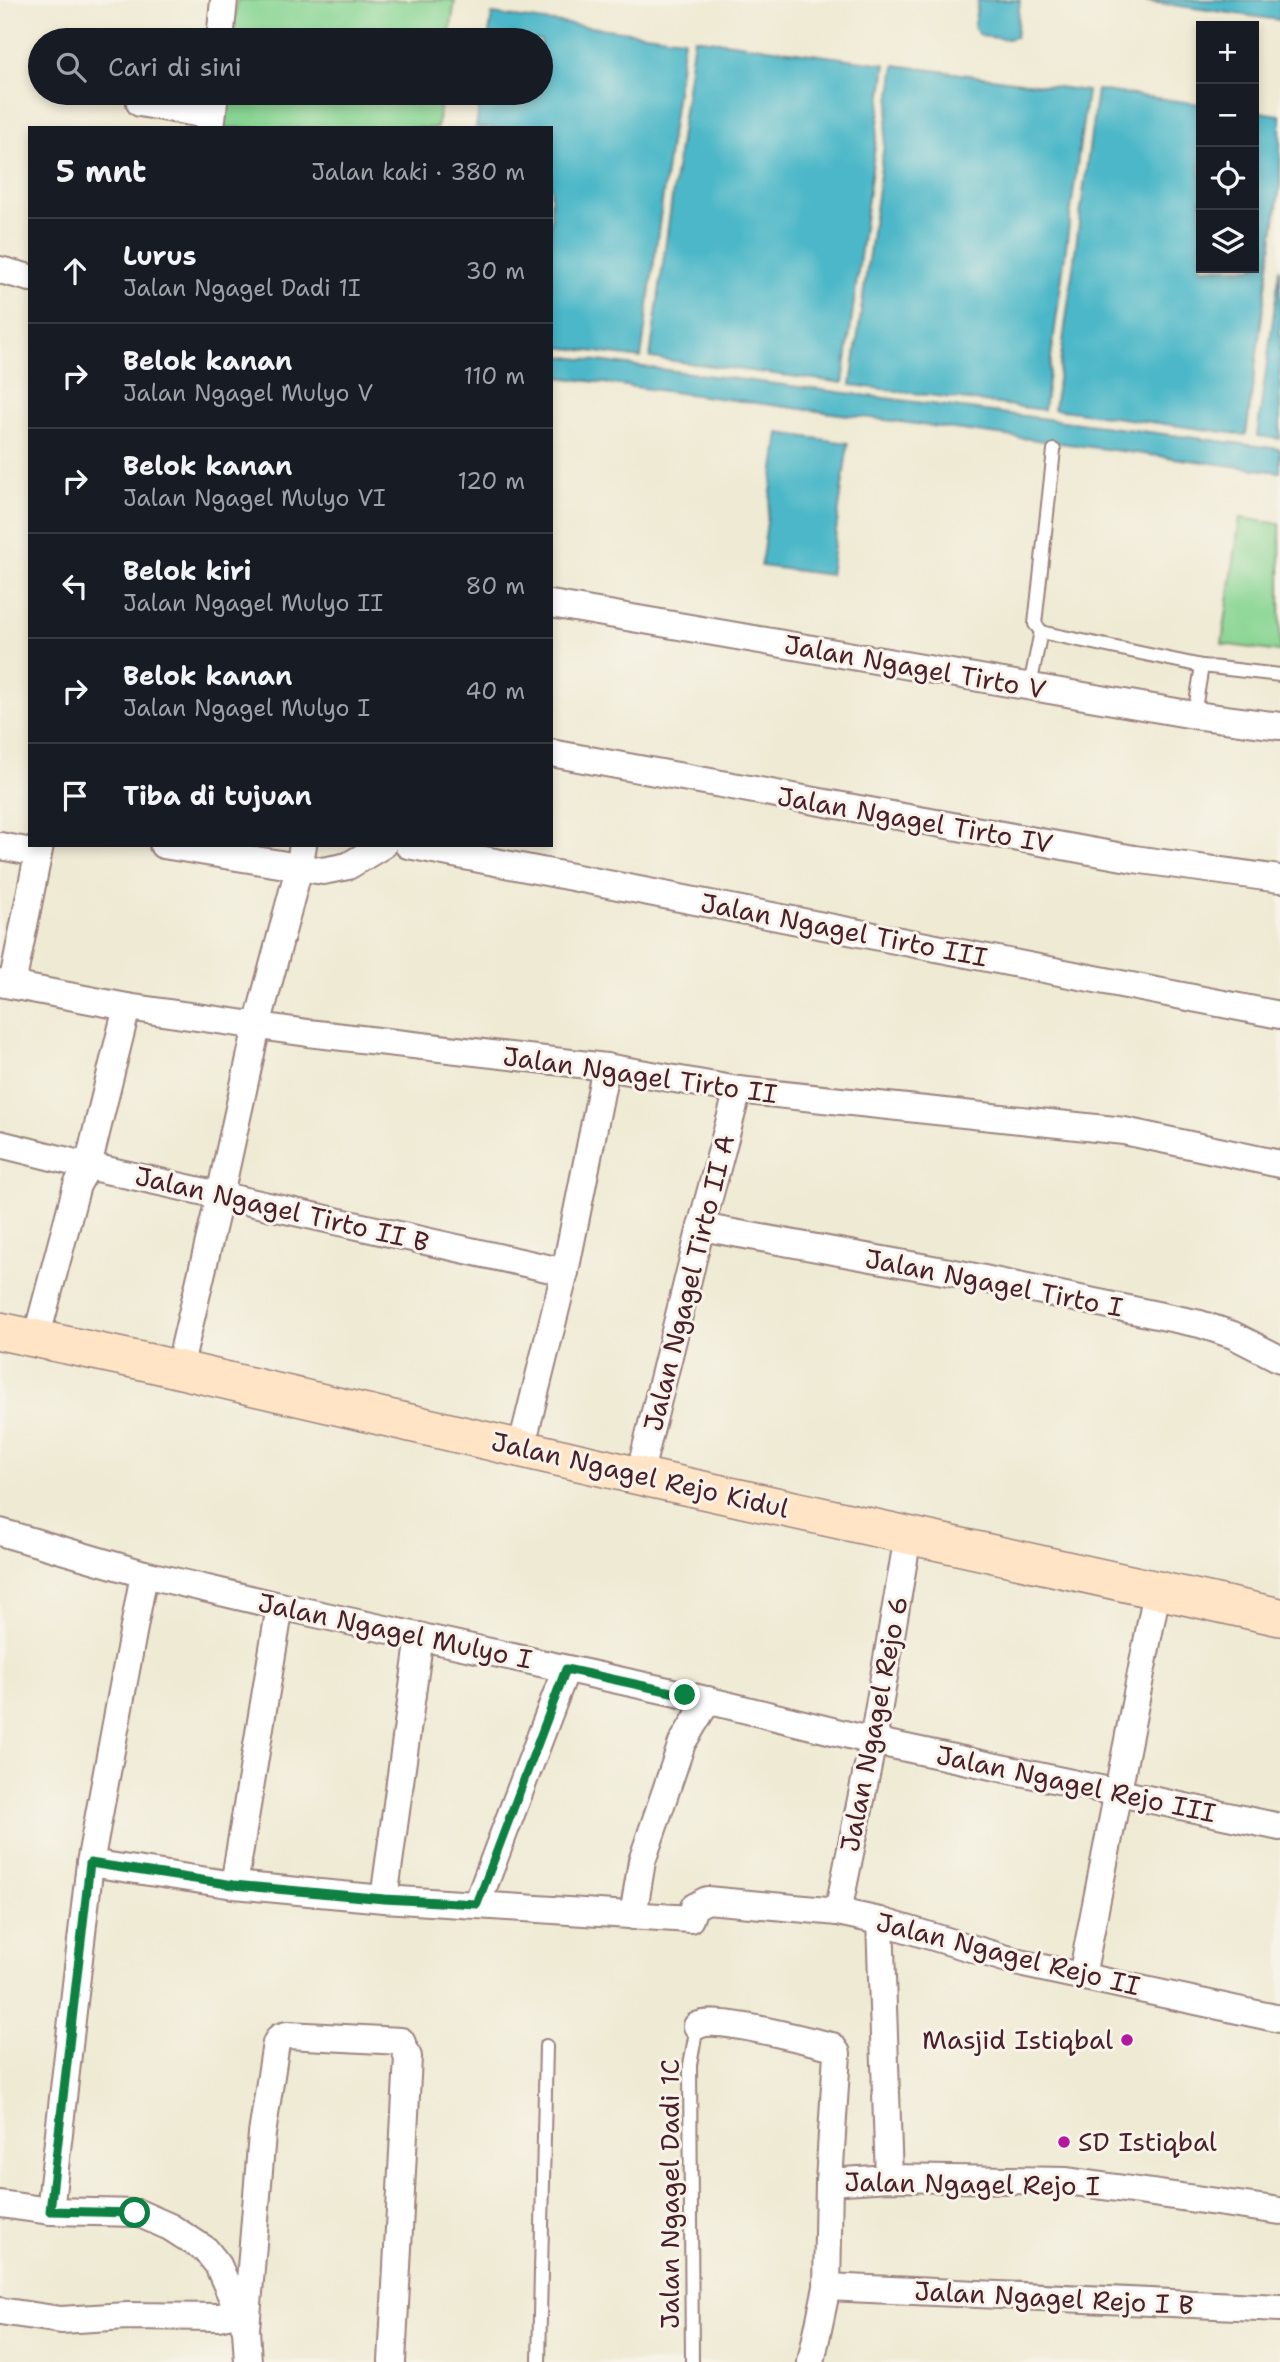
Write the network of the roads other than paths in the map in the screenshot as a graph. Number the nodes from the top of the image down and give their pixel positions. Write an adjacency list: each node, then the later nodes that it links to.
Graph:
1 (224, 0): 2 (street)
2 (221, 28)
3 (156, 105): 4 (street)
4 (213, 112)
5 (0, 270): 6 (street)
6 (28, 277)
7 (1054, 450): 9 (lane)
8 (553, 604): 12 (street, Jalan Ngagel Tirto V)
9 (1041, 631): 10 (lane); 12 (lane)
10 (1202, 666): 11 (lane); 13 (lane)
11 (1280, 675)
12 (1030, 686): 13 (street, Jalan Ngagel Tirto V)
13 (1194, 715): 14 (street, Jalan Ngagel Tirto V)
14 (1280, 726)
15 (553, 753): 22 (street, Jalan Ngagel Tirto IV)
16 (0, 846): 20 (street)
17 (186, 847): 21 (street)
18 (379, 847): 21 (street)
19 (418, 847): 25 (street, Jalan Ngagel Tirto III)
20 (38, 849): 23 (street)
21 (301, 857): 26 (street)
22 (1280, 879)
23 (6, 984): 24 (street, Jalan Ngagel Tirto II)
24 (127, 1007): 26 (street, Jalan Ngagel Tirto II); 31 (street)
25 (1280, 1015)
26 (257, 1026): 27 (street, Jalan Ngagel Tirto II); 32 (street)
27 (606, 1068): 28 (street, Jalan Ngagel Tirto II); 34 (street)
28 (738, 1090): 30 (street, Jalan Ngagel Tirto II); 33 (street, Jalan Ngagel Tirto II A)
29 (0, 1144): 31 (street, Jalan Ngagel Tirto II B)
30 (1280, 1164)
31 (88, 1166): 32 (street, Jalan Ngagel Tirto II B); 36 (street)
32 (220, 1195): 34 (street, Jalan Ngagel Tirto II B); 38 (street)
33 (701, 1227): 37 (street, Jalan Ngagel Tirto I); 40 (street, Jalan Ngagel Tirto II A)
34 (565, 1272): 39 (street)
35 (0, 1331): 36 (main road, Jalan Ngagel Rejo Kidul)
36 (36, 1339): 38 (main road, Jalan Ngagel Rejo Kidul)
37 (1280, 1359)
38 (179, 1369): 39 (main road, Jalan Ngagel Rejo Kidul)
39 (521, 1449): 40 (main road, Jalan Ngagel Rejo Kidul)
40 (639, 1476): 42 (main road, Jalan Ngagel Rejo Kidul)
41 (0, 1532): 43 (street, Jalan Ngagel Mulyo I)
42 (908, 1536): 44 (main road, Jalan Ngagel Rejo Kidul); 50 (street, Jalan Ngagel Rejo 6)
43 (144, 1574): 45 (street, Jalan Ngagel Mulyo I); 53 (street)
44 (1157, 1591): 46 (main road, Jalan Ngagel Rejo Kidul); 51 (street)
45 (280, 1606): 47 (street, Jalan Ngagel Mulyo I); 54 (street)
46 (1280, 1617)
47 (420, 1636): 48 (street, Jalan Ngagel Mulyo I); 55 (street)
48 (566, 1669): 49 (street, Jalan Ngagel Mulyo I); 56 (street)
49 (708, 1700): 50 (street, Jalan Ngagel Mulyo I); 58 (street)
50 (873, 1741): 51 (street, Jalan Ngagel Rejo III); 57 (street, Jalan Ngagel Rejo 6)
51 (1119, 1793): 52 (street, Jalan Ngagel Rejo III); 60 (street)
52 (1280, 1827)
53 (90, 1863): 54 (street); 67 (street)
54 (234, 1885): 55 (street)
55 (384, 1899): 56 (street)
56 (477, 1904): 58 (street)
57 (838, 1912): 58 (street, Jalan Ngagel Rejo II); 59 (street, Jalan Ngagel Rejo II)
58 (633, 1916)
59 (880, 1921): 60 (street, Jalan Ngagel Rejo II); 64 (street)
60 (1082, 1976): 61 (street, Jalan Ngagel Rejo II)
61 (1280, 2019)
62 (697, 2026): 65 (street); 76 (lane, Jalan Ngagel Dadi 1C)
63 (546, 2046): 75 (lane)
64 (889, 2179): 65 (street, Jalan Ngagel Rejo I); 68 (street, Jalan Ngagel Rejo I)
65 (829, 2182): 69 (street)
66 (0, 2204): 67 (street)
67 (50, 2211): 72 (street)
68 (1280, 2211)
69 (827, 2287): 70 (street, Jalan Ngagel Rejo I B); 77 (street)
70 (1280, 2308)
71 (0, 2311): 72 (street)
72 (242, 2320): 73 (street); 74 (street)
73 (248, 2362)
74 (391, 2362)
75 (539, 2362)
76 (692, 2362)
77 (811, 2362)

